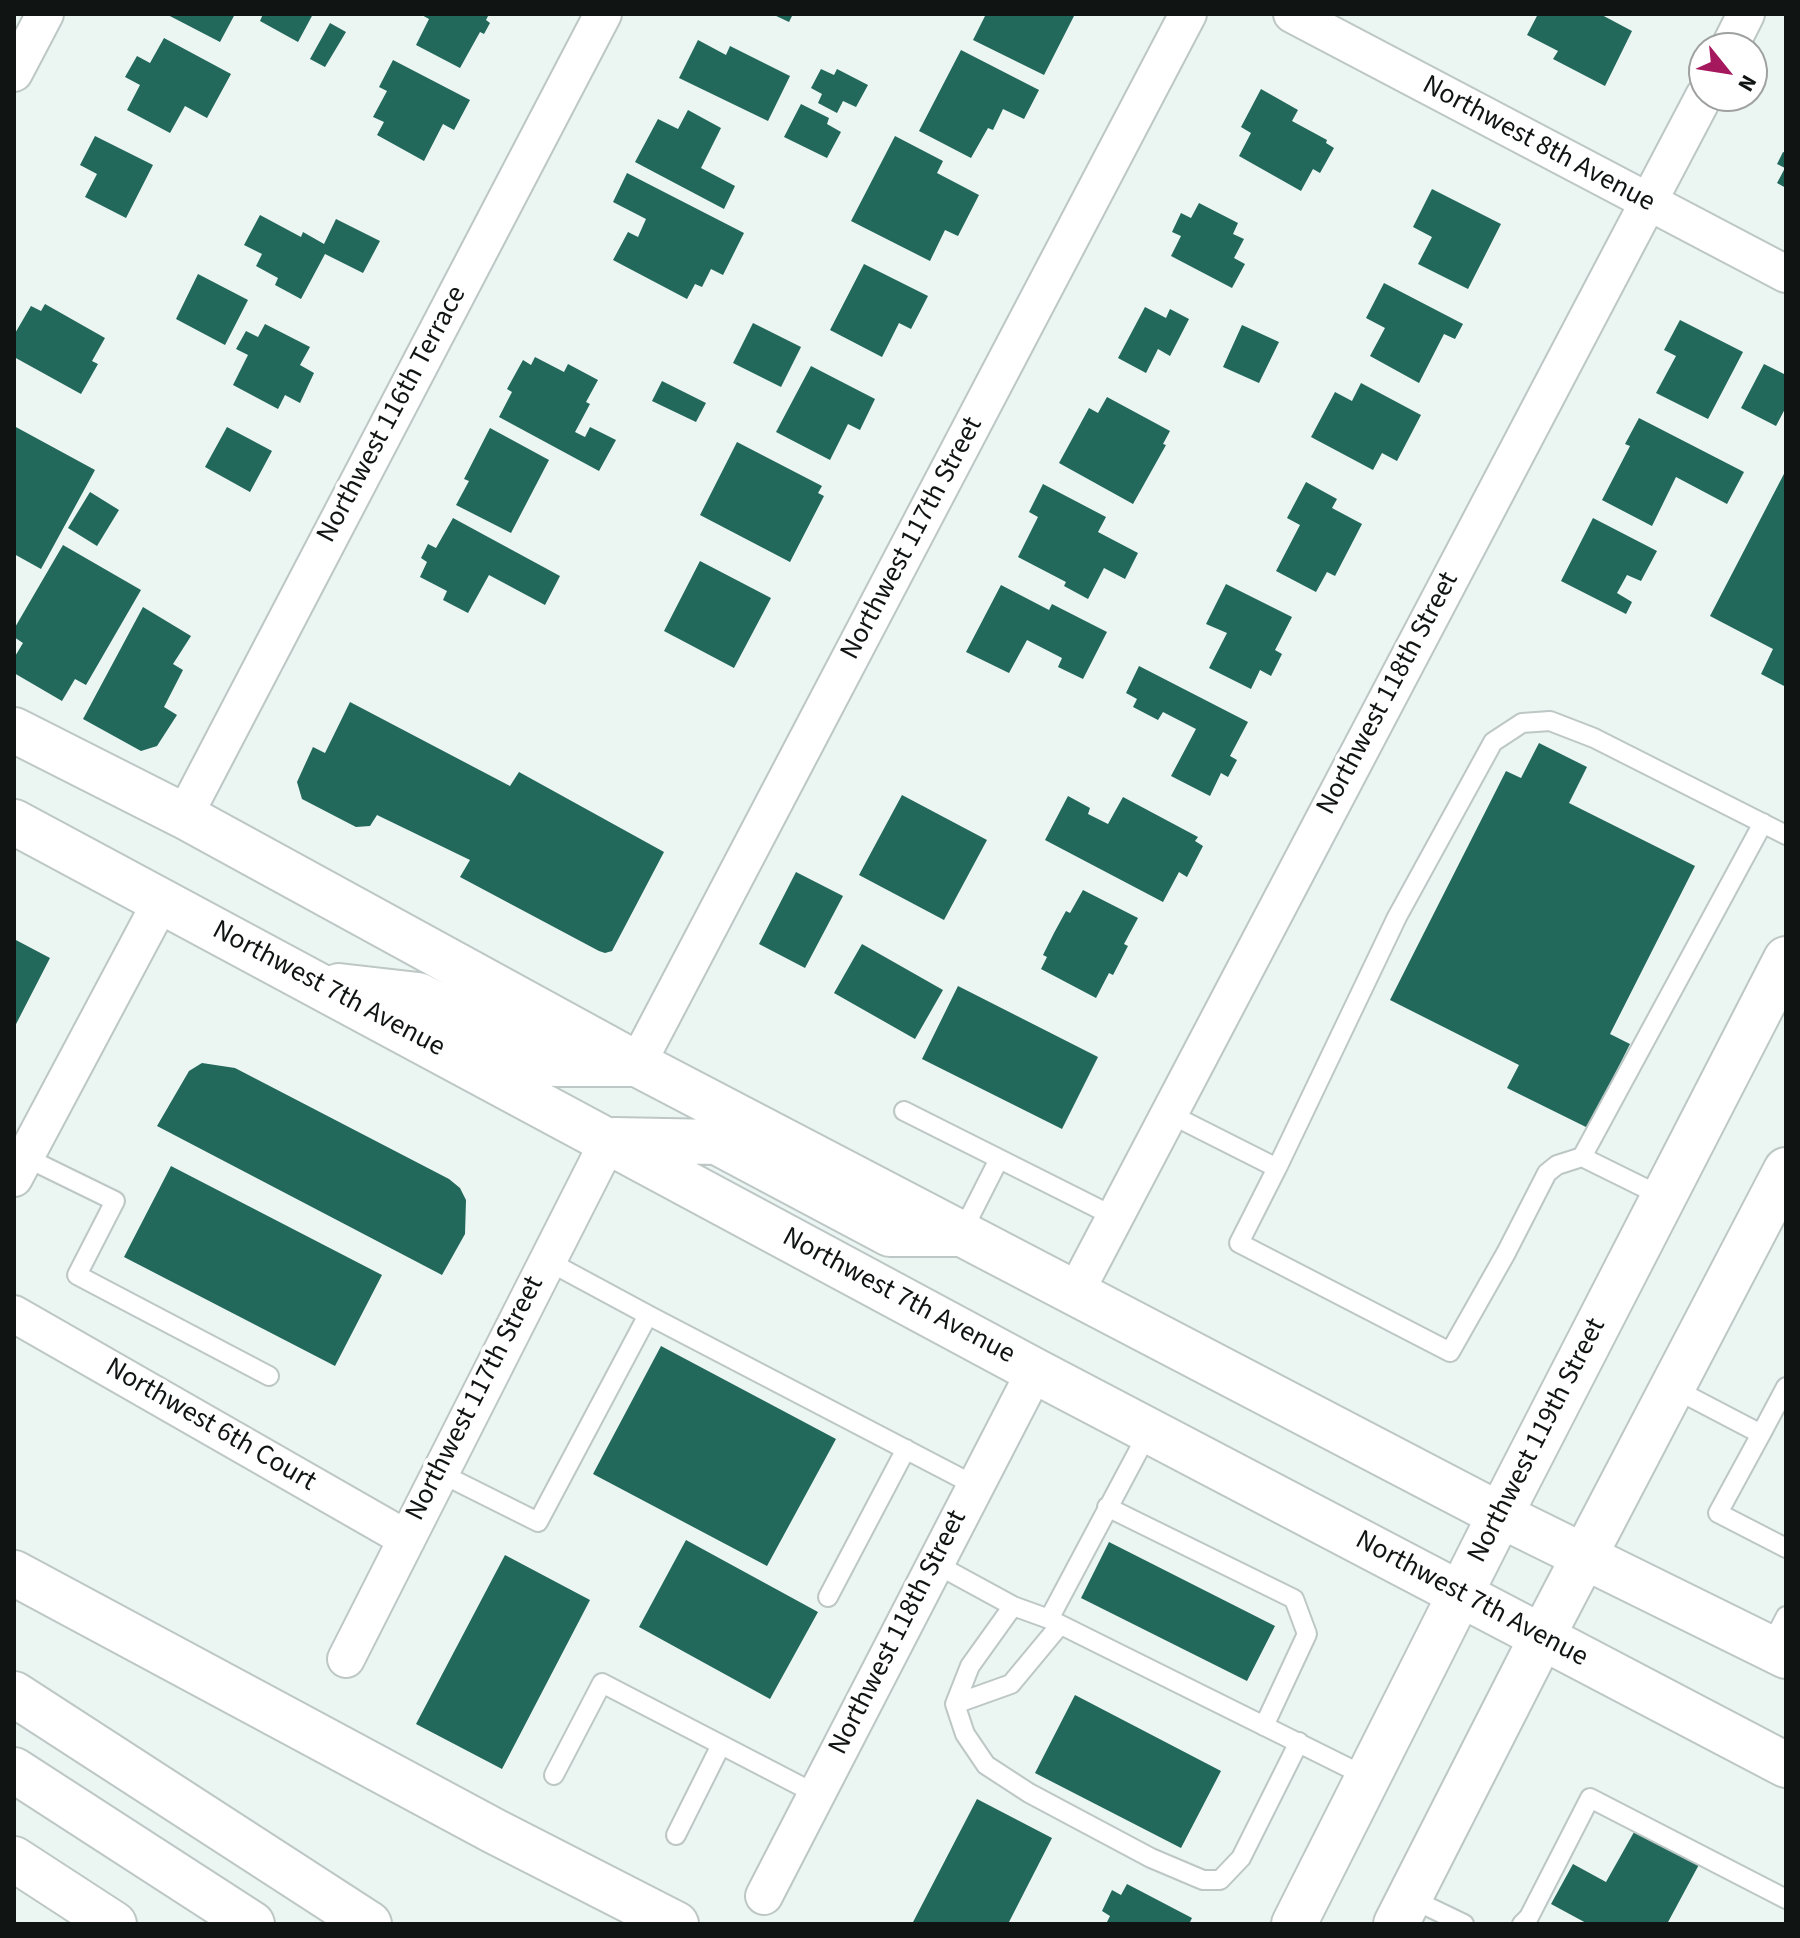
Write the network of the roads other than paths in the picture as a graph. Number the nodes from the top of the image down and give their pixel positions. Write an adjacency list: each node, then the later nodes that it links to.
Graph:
1 (45, 14): 7 (street)
2 (603, 14): 12 (street, Northwest 116th Terrace)
3 (1188, 14): 19 (street, Northwest 117th Street)
4 (1292, 14): 9 (street, Northwest 8th Avenue)
5 (1746, 14): 6 (street)
6 (1737, 32)
7 (14, 73)
8 (1696, 112): 9 (street, Northwest 118th Street)
9 (1648, 203): 10 (street, Northwest 8th Avenue); 21 (street, Northwest 118th Street)
10 (1786, 274)
11 (14, 730): 12 (main road)
12 (184, 816): 19 (main road)
13 (14, 822): 16 (main road, Northwest 7th Avenue)
14 (1763, 823): 15 (lane); 23 (lane); 26 (lane)
15 (1786, 835)
16 (162, 900): 18 (main road, Northwest 7th Avenue); 25 (street)
17 (1786, 959): 28 (main road, Northwest 119th Street)
18 (312, 983): 19 (main road); 22 (main road, Northwest 7th Avenue)
19 (637, 1064): 30 (main road)
20 (904, 1111): 24 (lane)
21 (1168, 1113): 26 (lane); 29 (street, Northwest 118th Street)
22 (609, 1140): 30 (main road); 31 (street, Northwest 117th Street); 35 (main road, Northwest 7th Avenue)
23 (1582, 1157): 26 (lane); 28 (lane)
24 (999, 1159): 29 (lane); 30 (lane)
25 (20, 1168): 36 (lane)
26 (1277, 1168)
27 (1786, 1170): 38 (main road)
28 (1663, 1197): 45 (main road, Northwest 119th Street)
29 (1115, 1217): 32 (street, Northwest 118th Street)
30 (961, 1234): 32 (main road)
31 (546, 1260): 34 (lane); 42 (street, Northwest 117th Street)
32 (1075, 1293): 45 (main road)
33 (14, 1314): 46 (street, Northwest 6th Court)
34 (648, 1315): 41 (lane); 42 (lane)
35 (1035, 1371): 39 (main road, Northwest 7th Avenue); 43 (street, Northwest 118th Street)
36 (269, 1376)
37 (1786, 1387): 40 (lane)
38 (1673, 1388): 40 (lane); 48 (main road)
39 (1149, 1431): 44 (lane); 51 (main road, Northwest 7th Avenue)
40 (1761, 1434): 47 (lane)
41 (906, 1449): 43 (lane); 52 (lane)
42 (440, 1473): 46 (street, Northwest 117th Street)
43 (974, 1485): 49 (street, Northwest 118th Street)
44 (1107, 1507): 54 (lane); 60 (lane)
45 (1500, 1515): 48 (main road); 51 (main road, Northwest 119th Street)
46 (407, 1539): 57 (street, Northwest 117th Street)
47 (1786, 1548)
48 (1584, 1558): 55 (main road); 56 (main road)
49 (934, 1563): 53 (lane); 67 (street, Northwest 118th Street)
50 (14, 1573): 77 (main road)
51 (1460, 1594): 55 (main road, Northwest 7th Avenue); 66 (main road, Northwest 119th Street)
52 (828, 1597)
53 (1013, 1606): 54 (lane); 59 (lane)
54 (1054, 1622): 59 (lane); 60 (lane)
55 (1542, 1637): 63 (main road, Northwest 7th Avenue); 72 (main road)
56 (1781, 1640)
57 (346, 1659)
58 (14, 1694): 76 (main road)
59 (955, 1704): 61 (lane)
60 (1264, 1726): 61 (lane)
61 (1299, 1742): 66 (lane)
62 (721, 1745): 65 (lane); 67 (lane); 68 (lane)
63 (1786, 1765)
64 (14, 1770): 75 (main road)
65 (554, 1775)
66 (1367, 1777): 78 (main road, Northwest 119th Street)
67 (816, 1794): 70 (street, Northwest 118th Street)
68 (676, 1835)
69 (14, 1859): 74 (main road)
70 (764, 1896)
71 (1786, 1899): 73 (lane)
72 (1403, 1911): 79 (lane)
73 (1531, 1922)
74 (114, 1924)
75 (252, 1924)
76 (369, 1924)
77 (676, 1924)
78 (1294, 1924)
79 (1464, 1924)

